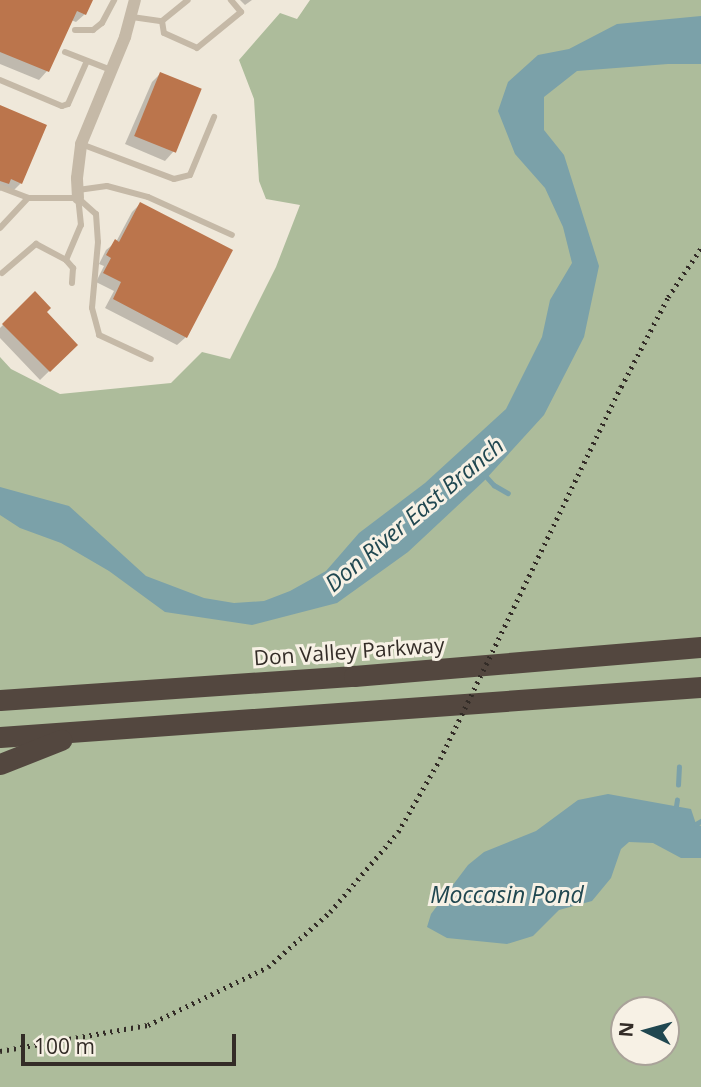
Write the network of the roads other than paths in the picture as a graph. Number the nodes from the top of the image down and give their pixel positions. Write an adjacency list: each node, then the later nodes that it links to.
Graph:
1 (114, 0): 7 (lane)
2 (135, 0): 5 (street)
3 (188, 0): 6 (lane)
4 (231, 0): 6 (lane)
5 (132, 17): 6 (lane); 10 (street)
6 (162, 21)
7 (75, 30)
8 (65, 52): 9 (lane)
9 (88, 61): 10 (lane); 11 (lane)
10 (111, 71): 13 (street)
11 (0, 80)
12 (214, 117): 13 (lane)
13 (81, 144): 15 (street)
14 (0, 187): 16 (lane)
15 (78, 194): 16 (lane); 18 (lane); 19 (lane); 22 (lane)
16 (28, 198): 17 (lane)
17 (0, 228)
18 (232, 235)
19 (66, 260): 20 (lane); 21 (lane)
20 (2, 273)
21 (72, 283)
22 (151, 359)
23 (701, 646): 25 (highway, Don Valley Parkway)
24 (701, 687): 26 (highway)
25 (0, 700)
26 (79, 732): 27 (highway); 28 (highway)
27 (0, 737)
28 (0, 764)

